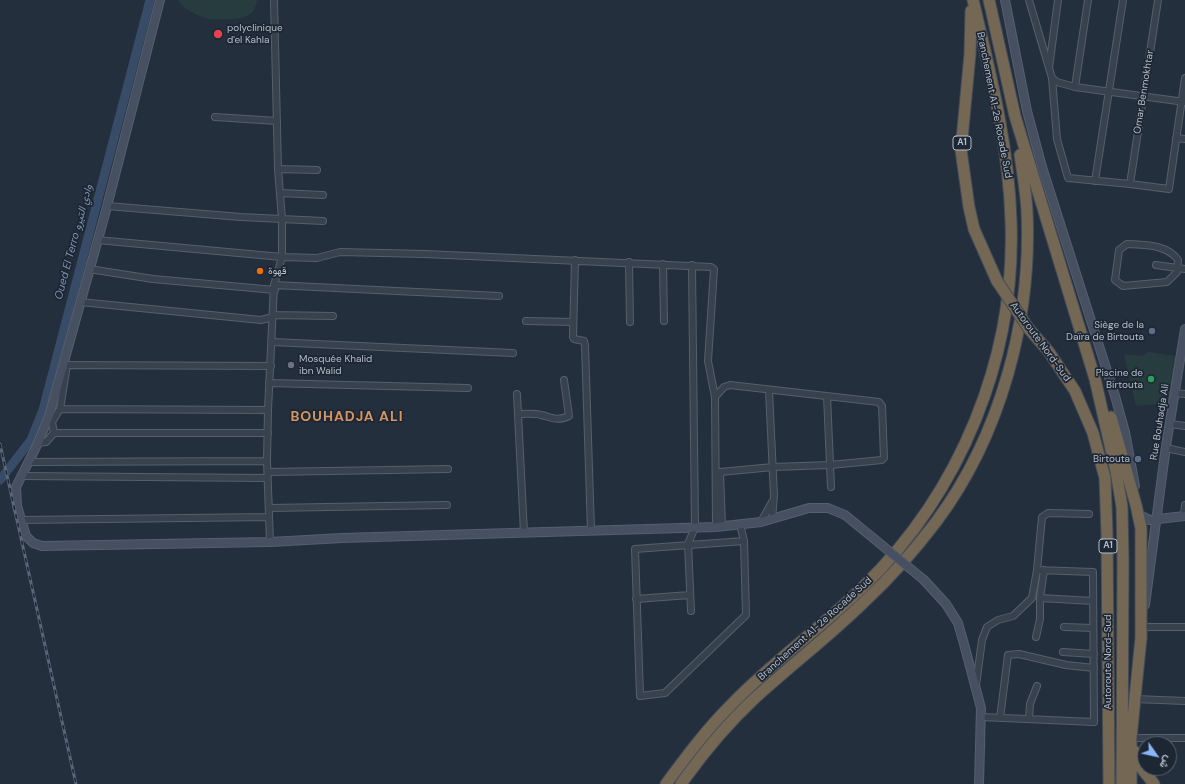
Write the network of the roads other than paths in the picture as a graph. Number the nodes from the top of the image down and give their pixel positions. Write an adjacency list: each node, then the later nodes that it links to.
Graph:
1 (160, 0): 29 (street)
2 (274, 0): 20 (street)
3 (972, 0): 119 (highway, Autoroute Nord-Sud / A1, bridge); 131 (highway, Branchement A1-2e Rocade Sud)
4 (989, 0): 18 (highway, Autoroute Nord-Sud / A1)
5 (1005, 0): 89 (street)
6 (1029, 0): 11 (street)
7 (1058, 0): 11 (street)
8 (1088, 0): 14 (street)
9 (1123, 0): 15 (street)
10 (1158, 0): 16 (street, Omar Benmokhtar)
11 (1049, 70): 12 (street)
12 (1052, 78): 14 (street); 25 (street)
13 (1185, 78): 17 (street)
14 (1075, 86): 15 (street)
15 (1111, 91): 16 (street); 25 (street)
16 (1144, 96): 17 (street); 26 (street, Omar Benmokhtar)
17 (1183, 102): 21 (street)
18 (1015, 116): 54 (highway, Autoroute Nord-Sud / A1); 132 (highway, Branchement A1-2e Rocade Sud)
19 (215, 117): 20 (street)
20 (277, 121): 23 (street)
21 (1176, 138): 22 (street); 26 (street)
22 (1185, 139)
23 (278, 169): 24 (street); 27 (street)
24 (317, 170)
25 (1095, 181): 26 (street)
26 (1130, 184)
27 (280, 193): 28 (street); 30 (street)
28 (323, 195)
29 (107, 206): 30 (street); 32 (street)
30 (282, 219): 31 (street); 33 (street)
31 (323, 221)
32 (97, 240): 33 (street); 40 (street)
33 (282, 257): 34 (street); 42 (street)
34 (575, 260): 35 (street); 49 (street)
35 (629, 262): 36 (street); 50 (street)
36 (663, 264): 37 (street); 48 (street)
37 (692, 265): 66 (street); 98 (street)
38 (1156, 265): 39 (street)
39 (1178, 268): 39 (street); 41 (street)
40 (89, 269): 42 (street); 44 (street)
41 (1185, 269)
42 (274, 288): 43 (street); 45 (street)
43 (499, 296)
44 (80, 302): 45 (street); 56 (street)
45 (273, 316): 46 (street); 52 (street)
46 (333, 316)
47 (526, 321): 49 (street)
48 (664, 321)
49 (573, 322): 100 (street)
50 (630, 322)
51 (1185, 333): 55 (street, Rue Bouhadja Ali)
52 (272, 342): 53 (street); 57 (street)
53 (513, 353)
54 (1090, 361): 89 (highway); 136 (highway, Autoroute Nord-Sud / A1)
55 (1182, 364): 62 (street, Rue Bouhadja Ali)
56 (65, 365): 57 (street); 67 (street); 74 (street)
57 (271, 366): 59 (street)
58 (564, 380): 69 (street)
59 (270, 383): 60 (street); 68 (street)
60 (468, 388)
61 (769, 390): 65 (street); 66 (street); 80 (street)
62 (1174, 393): 64 (street); 70 (street, Rue Bouhadja Ali)
63 (518, 394): 69 (street)
64 (1185, 394)
65 (827, 396): 79 (street); 79 (street)
66 (715, 397): 99 (street)
67 (60, 409): 68 (street); 72 (street)
68 (268, 410): 73 (street)
69 (518, 414): 101 (street)
70 (1170, 424): 71 (street); 75 (street, Rue Bouhadja Ali)
71 (1185, 426)
72 (54, 433): 73 (street); 74 (street)
73 (268, 433): 77 (street)
74 (38, 443): 78 (street)
75 (1166, 448): 76 (street); 93 (street, Rue Bouhadja Ali)
76 (1185, 452)
77 (267, 461): 78 (street); 82 (street)
78 (28, 462): 83 (street)
79 (830, 465): 80 (street); 84 (street)
80 (773, 467): 85 (street); 99 (street)
81 (448, 469): 82 (street)
82 (268, 475): 83 (street); 88 (street)
83 (21, 476): 95 (street)
84 (831, 487)
85 (774, 499): 94 (street); 96 (street)
86 (447, 505): 88 (street)
87 (1185, 505): 91 (street)
88 (269, 508): 92 (street)
89 (1137, 509): 93 (street); 115 (highway)
90 (1089, 514): 105 (street)
91 (1185, 516): 93 (street)
92 (269, 517): 95 (street); 103 (street)
93 (1157, 518): 115 (street, Rue Bouhadja Ali)
94 (772, 519): 96 (street); 121 (street, bridge)
95 (21, 520): 103 (street)
96 (761, 522): 97 (street)
97 (740, 524): 99 (street); 102 (street)
98 (695, 527): 99 (street); 100 (street); 104 (street)
99 (719, 527)
100 (591, 531): 101 (street)
101 (524, 533): 103 (street)
102 (744, 541): 104 (street); 109 (street)
103 (270, 542)
104 (688, 544): 107 (street); 109 (street)
105 (1037, 570): 106 (street); 121 (street)
106 (1044, 570): 108 (street); 110 (street)
107 (690, 595): 109 (street); 111 (street)
108 (1040, 598): 110 (street); 116 (street)
109 (636, 599)
110 (1093, 601): 114 (street)
111 (691, 611)
112 (1064, 627): 114 (street)
113 (1185, 627): 115 (street)
114 (1093, 628): 118 (street)
115 (1142, 632): 123 (highway)
116 (1036, 637)
117 (1063, 652): 118 (street)
118 (1094, 656): 119 (street); 120 (street)
119 (1108, 659): 130 (highway, Autoroute Nord-Sud / A1)
120 (1094, 668): 126 (street); 127 (street)
121 (975, 686): 125 (street)
122 (1037, 686): 127 (street)
123 (1135, 699): 124 (street); 128 (highway)
124 (1185, 701)
125 (981, 717): 126 (street); 133 (street)
126 (1000, 718): 127 (street)
127 (1029, 719)
128 (1131, 738): 129 (street); 137 (highway); 138 (highway)
129 (1185, 738)
130 (1109, 760): 134 (highway); 135 (highway, Autoroute Nord-Sud / A1)
131 (666, 784)
132 (681, 784)
133 (979, 784)
134 (1106, 784)
135 (1109, 784)
136 (1122, 784)
137 (1131, 784)
138 (1154, 784)

